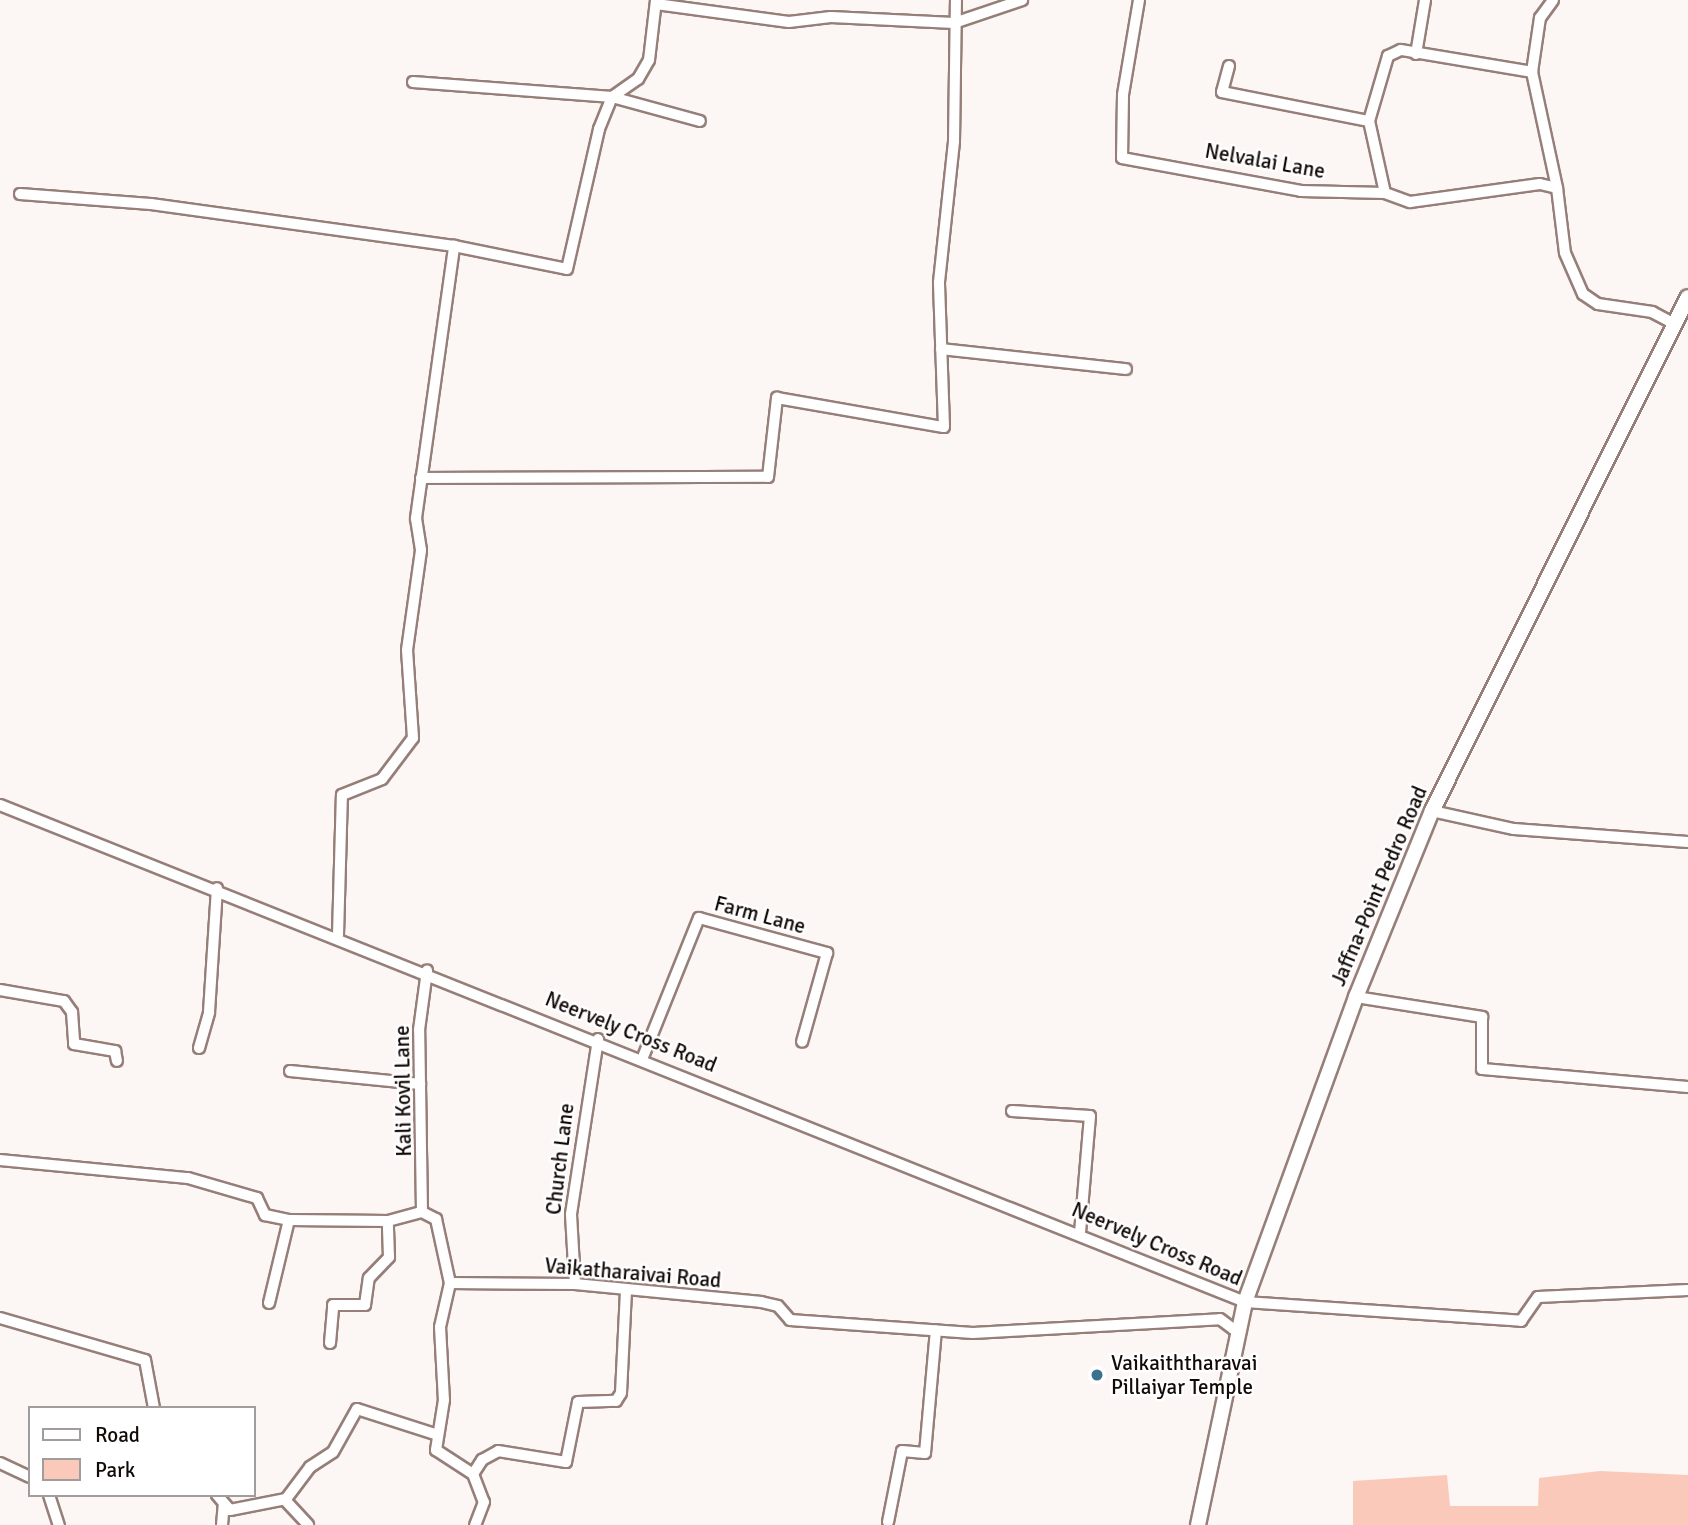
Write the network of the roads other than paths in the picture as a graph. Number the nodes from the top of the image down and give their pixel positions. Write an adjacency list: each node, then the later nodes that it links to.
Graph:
1 (956, 0): 7 (street)
2 (1022, 0): 7 (street)
3 (1139, 0): 16 (street, Nelvalai Lane)
4 (1425, 0): 8 (street)
5 (1553, 0): 10 (street)
6 (656, 2): 7 (street); 12 (street)
7 (954, 23): 21 (street)
8 (1416, 54): 10 (street); 14 (street)
9 (1229, 66): 14 (street)
10 (1532, 72): 15 (street)
11 (413, 82): 12 (street)
12 (611, 97): 13 (street); 18 (street)
13 (700, 121)
14 (1369, 121): 16 (street)
15 (1557, 188): 16 (street, Nelvalai Lane); 20 (street)
16 (1385, 193)
17 (20, 194): 18 (street)
18 (454, 246): 23 (street)
19 (1688, 297): 20 (main road, Jaffna-Point Pedro Road)
20 (1676, 325): 25 (main road, Jaffna-Point Pedro Road)
21 (941, 348): 22 (street); 23 (street)
22 (1126, 369)
23 (421, 478): 28 (street)
24 (0, 805): 27 (street, Neervely Cross Road)
25 (1432, 811): 26 (street); 31 (main road, Jaffna-Point Pedro Road)
26 (1688, 842)
27 (217, 888): 28 (street, Neervely Cross Road); 34 (street)
28 (338, 935): 29 (street, Neervely Cross Road)
29 (427, 971): 32 (street, Neervely Cross Road); 38 (street, Kali Kovil Lane)
30 (0, 990): 36 (street)
31 (1356, 997): 39 (street); 50 (main road, Jaffna-Point Pedro Road)
32 (598, 1039): 35 (street, Neervely Cross Road); 47 (street, Church Lane)
33 (802, 1042): 35 (street, Farm Lane)
34 (199, 1048)
35 (643, 1057): 45 (street, Neervely Cross Road)
36 (117, 1061)
37 (290, 1071): 38 (street)
38 (420, 1084): 42 (street, Kali Kovil Lane)
39 (1688, 1087)
40 (1012, 1111): 45 (street)
41 (0, 1160): 43 (street)
42 (422, 1212): 44 (street); 46 (street)
43 (289, 1220): 44 (street); 51 (street)
44 (388, 1221): 55 (street)
45 (1080, 1232): 50 (street, Neervely Cross Road)
46 (450, 1283): 47 (street, Vaikatharaivai Road); 57 (street)
47 (575, 1284): 49 (street, Vaikatharaivai Road)
48 (1688, 1290): 50 (street, Neervely Cross Road)
49 (626, 1292): 53 (street, Vaikatharaivai Road); 59 (street)
50 (1245, 1302): 54 (main road, Jaffna-Point Pedro Road)
51 (269, 1303)
52 (0, 1318): 56 (street)
53 (936, 1330): 54 (street, Vaikatharaivai Road); 64 (street)
54 (1236, 1331): 69 (main road, Jaffna-Point Pedro Road)
55 (330, 1342)
56 (154, 1406)
57 (438, 1435): 59 (street); 63 (street)
58 (0, 1463): 60 (street)
59 (473, 1474): 68 (street)
60 (28, 1476)
61 (50, 1497): 65 (street)
62 (220, 1500): 63 (street); 66 (street)
63 (285, 1500): 67 (street)
64 (887, 1522)
65 (59, 1525)
66 (222, 1525)
67 (307, 1525)
68 (475, 1525)
69 (1198, 1525)

